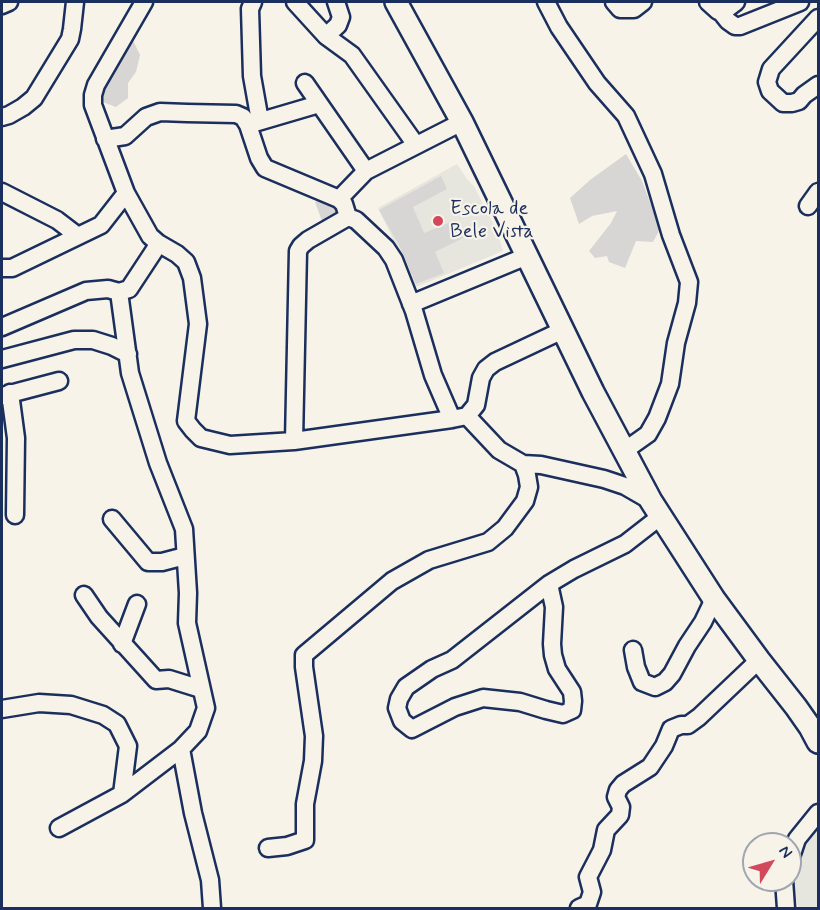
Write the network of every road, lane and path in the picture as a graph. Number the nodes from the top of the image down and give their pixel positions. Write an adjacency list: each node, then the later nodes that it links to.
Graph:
1 (9, 2): 13 (street)
2 (75, 2): 20 (street)
3 (144, 2): 23 (street)
4 (253, 2): 22 (street)
5 (295, 2): 16 (street)
6 (336, 2): 16 (street)
7 (396, 2): 21 (main road)
8 (546, 2): 46 (street)
9 (614, 2): 10 (street)
10 (643, 2)
11 (736, 2): 14 (street)
12 (800, 2): 14 (street)
13 (2, 5)
14 (714, 6)
15 (819, 18): 18 (street)
16 (326, 36): 24 (street)
17 (305, 83): 19 (street)
18 (819, 85)
19 (319, 104): 22 (street); 25 (street)
20 (2, 117)
21 (462, 122): 24 (street); 34 (main road)
22 (254, 123): 23 (street); 29 (street)
23 (105, 139): 28 (street)
24 (416, 145): 25 (street)
25 (366, 171): 29 (street)
26 (2, 192): 32 (street)
27 (819, 192): 30 (street)
28 (126, 194): 32 (street); 33 (street)
29 (339, 199): 31 (street)
30 (808, 206)
31 (348, 217): 37 (street); 45 (street)
32 (78, 236): 35 (street)
33 (158, 243): 36 (street); 45 (street)
34 (527, 256): 37 (street); 39 (main road)
35 (2, 268)
36 (119, 292): 38 (street); 40 (street)
37 (411, 304): 44 (street)
38 (2, 327)
39 (562, 330): 44 (street); 46 (main road)
40 (128, 354): 41 (street); 51 (street)
41 (2, 359)
42 (59, 381): 43 (street)
43 (6, 394): 49 (street)
44 (459, 417): 45 (street); 47 (street)
45 (294, 441)
46 (624, 451): 48 (main road)
47 (523, 464): 48 (street); 67 (street)
48 (656, 509): 52 (street); 54 (main road)
49 (15, 514)
50 (112, 519): 51 (street)
51 (185, 556): 59 (street)
52 (549, 584): 52 (street)
53 (84, 595): 56 (street)
54 (714, 599): 57 (street); 58 (main road)
55 (137, 604): 56 (street)
56 (122, 644): 59 (street)
57 (633, 650)
58 (759, 660): 61 (main road); 70 (street)
59 (201, 689): 62 (street)
60 (2, 709): 63 (street)
61 (819, 742)
62 (181, 749): 63 (street); 69 (street)
63 (122, 794): 65 (street)
64 (819, 813): 66 (street)
65 (59, 828)
66 (802, 833)
67 (268, 848)
68 (785, 892): 71 (street)
69 (212, 909)
70 (579, 909)
71 (786, 909)

